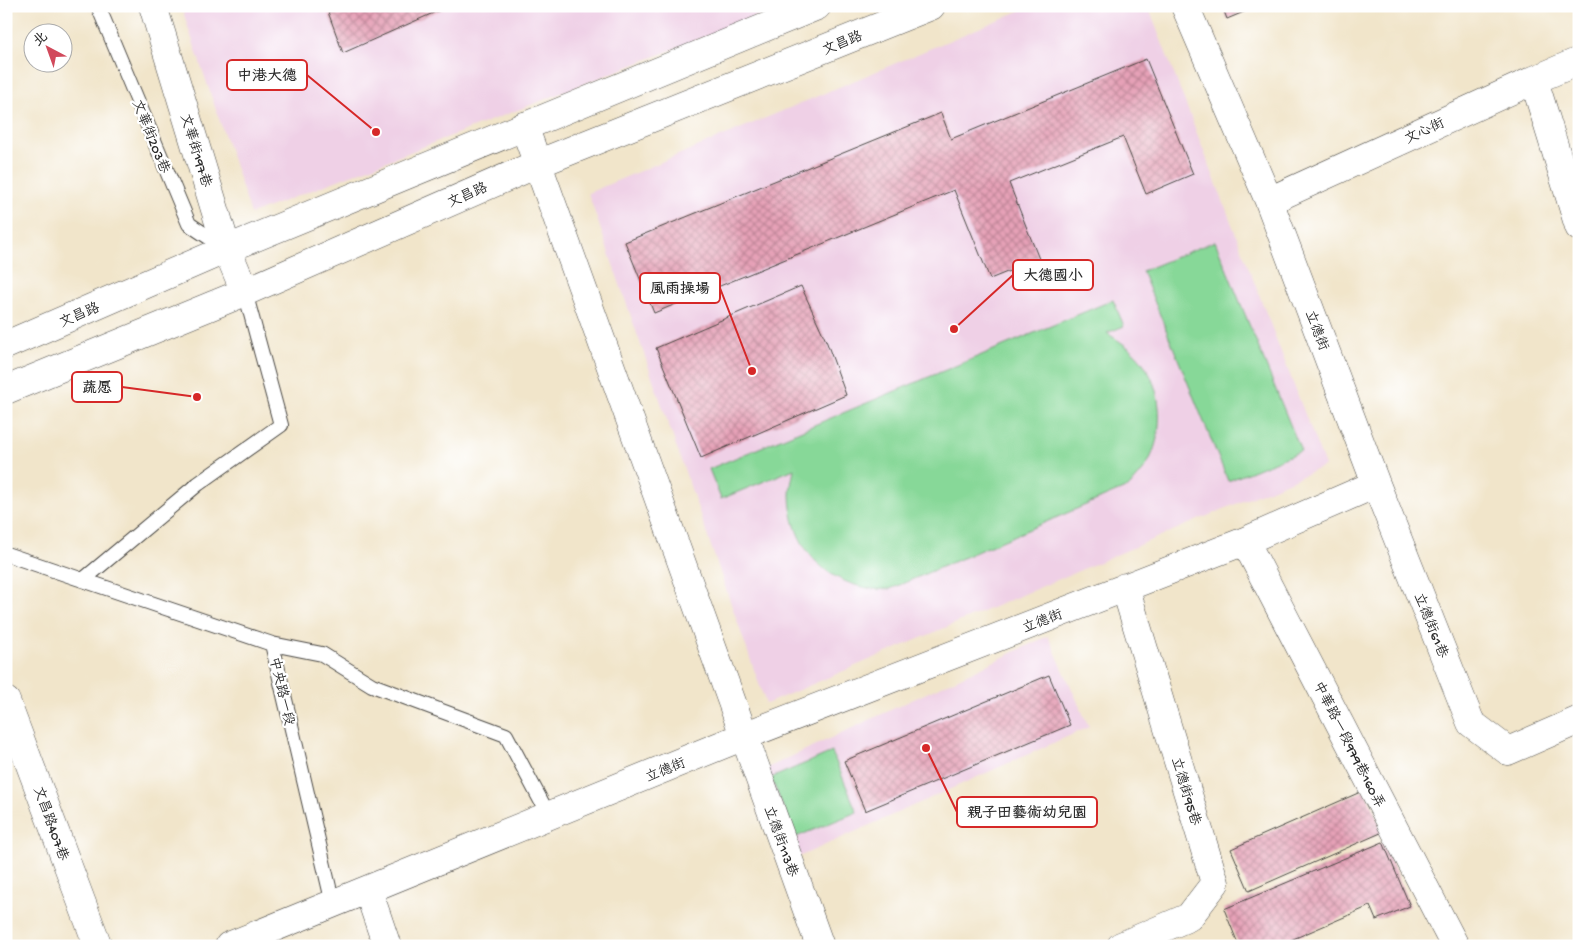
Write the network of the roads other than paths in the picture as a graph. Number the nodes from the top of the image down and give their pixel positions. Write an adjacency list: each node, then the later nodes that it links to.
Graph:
1 (98, 6): 12 (lane, 文華街203巷)
2 (153, 6): 12 (street, 文華街197巷)
3 (816, 6): 8 (street, 文昌路)
4 (931, 6): 9 (street, 文昌路)
5 (1185, 6): 10 (street, 立德街)
6 (1579, 61): 7 (street, 文心街)
7 (1534, 80): 10 (street, 文心街); 11 (street)
8 (524, 126): 9 (street, 立德街113巷); 12 (street, 文昌路)
9 (537, 164): 13 (street, 文昌路); 24 (street, 立德街113巷)
10 (1270, 201): 16 (street, 立德街)
11 (1579, 227)
12 (227, 249): 13 (street, 文華街197巷); 14 (street, 文昌路)
13 (246, 292): 15 (street, 文昌路); 19 (lane)
14 (6, 345)
15 (6, 390)
16 (1376, 484): 17 (street, 立德街); 23 (street, 立德街61巷)
17 (1245, 542): 20 (street, 立德街); 33 (street, 中華路一段979巷160弄)
18 (6, 554): 19 (lane, 中央路一段)
19 (84, 580): 21 (lane, 中央路一段)
20 (1125, 587): 24 (street, 立德街); 32 (street, 立德街95巷)
21 (272, 644): 25 (lane); 27 (lane, 中央路一段)
22 (6, 700): 28 (street, 文昌路407巷)
23 (1579, 720)
24 (744, 736): 25 (street, 立德街); 31 (street, 立德街113巷)
25 (549, 816): 26 (street, 立德街)
26 (368, 890): 27 (street, 立德街); 30 (street)
27 (333, 904): 29 (street, 立德街)
28 (98, 946)
29 (229, 946)
30 (387, 946)
31 (820, 946)
32 (1121, 946)
33 (1455, 946)

